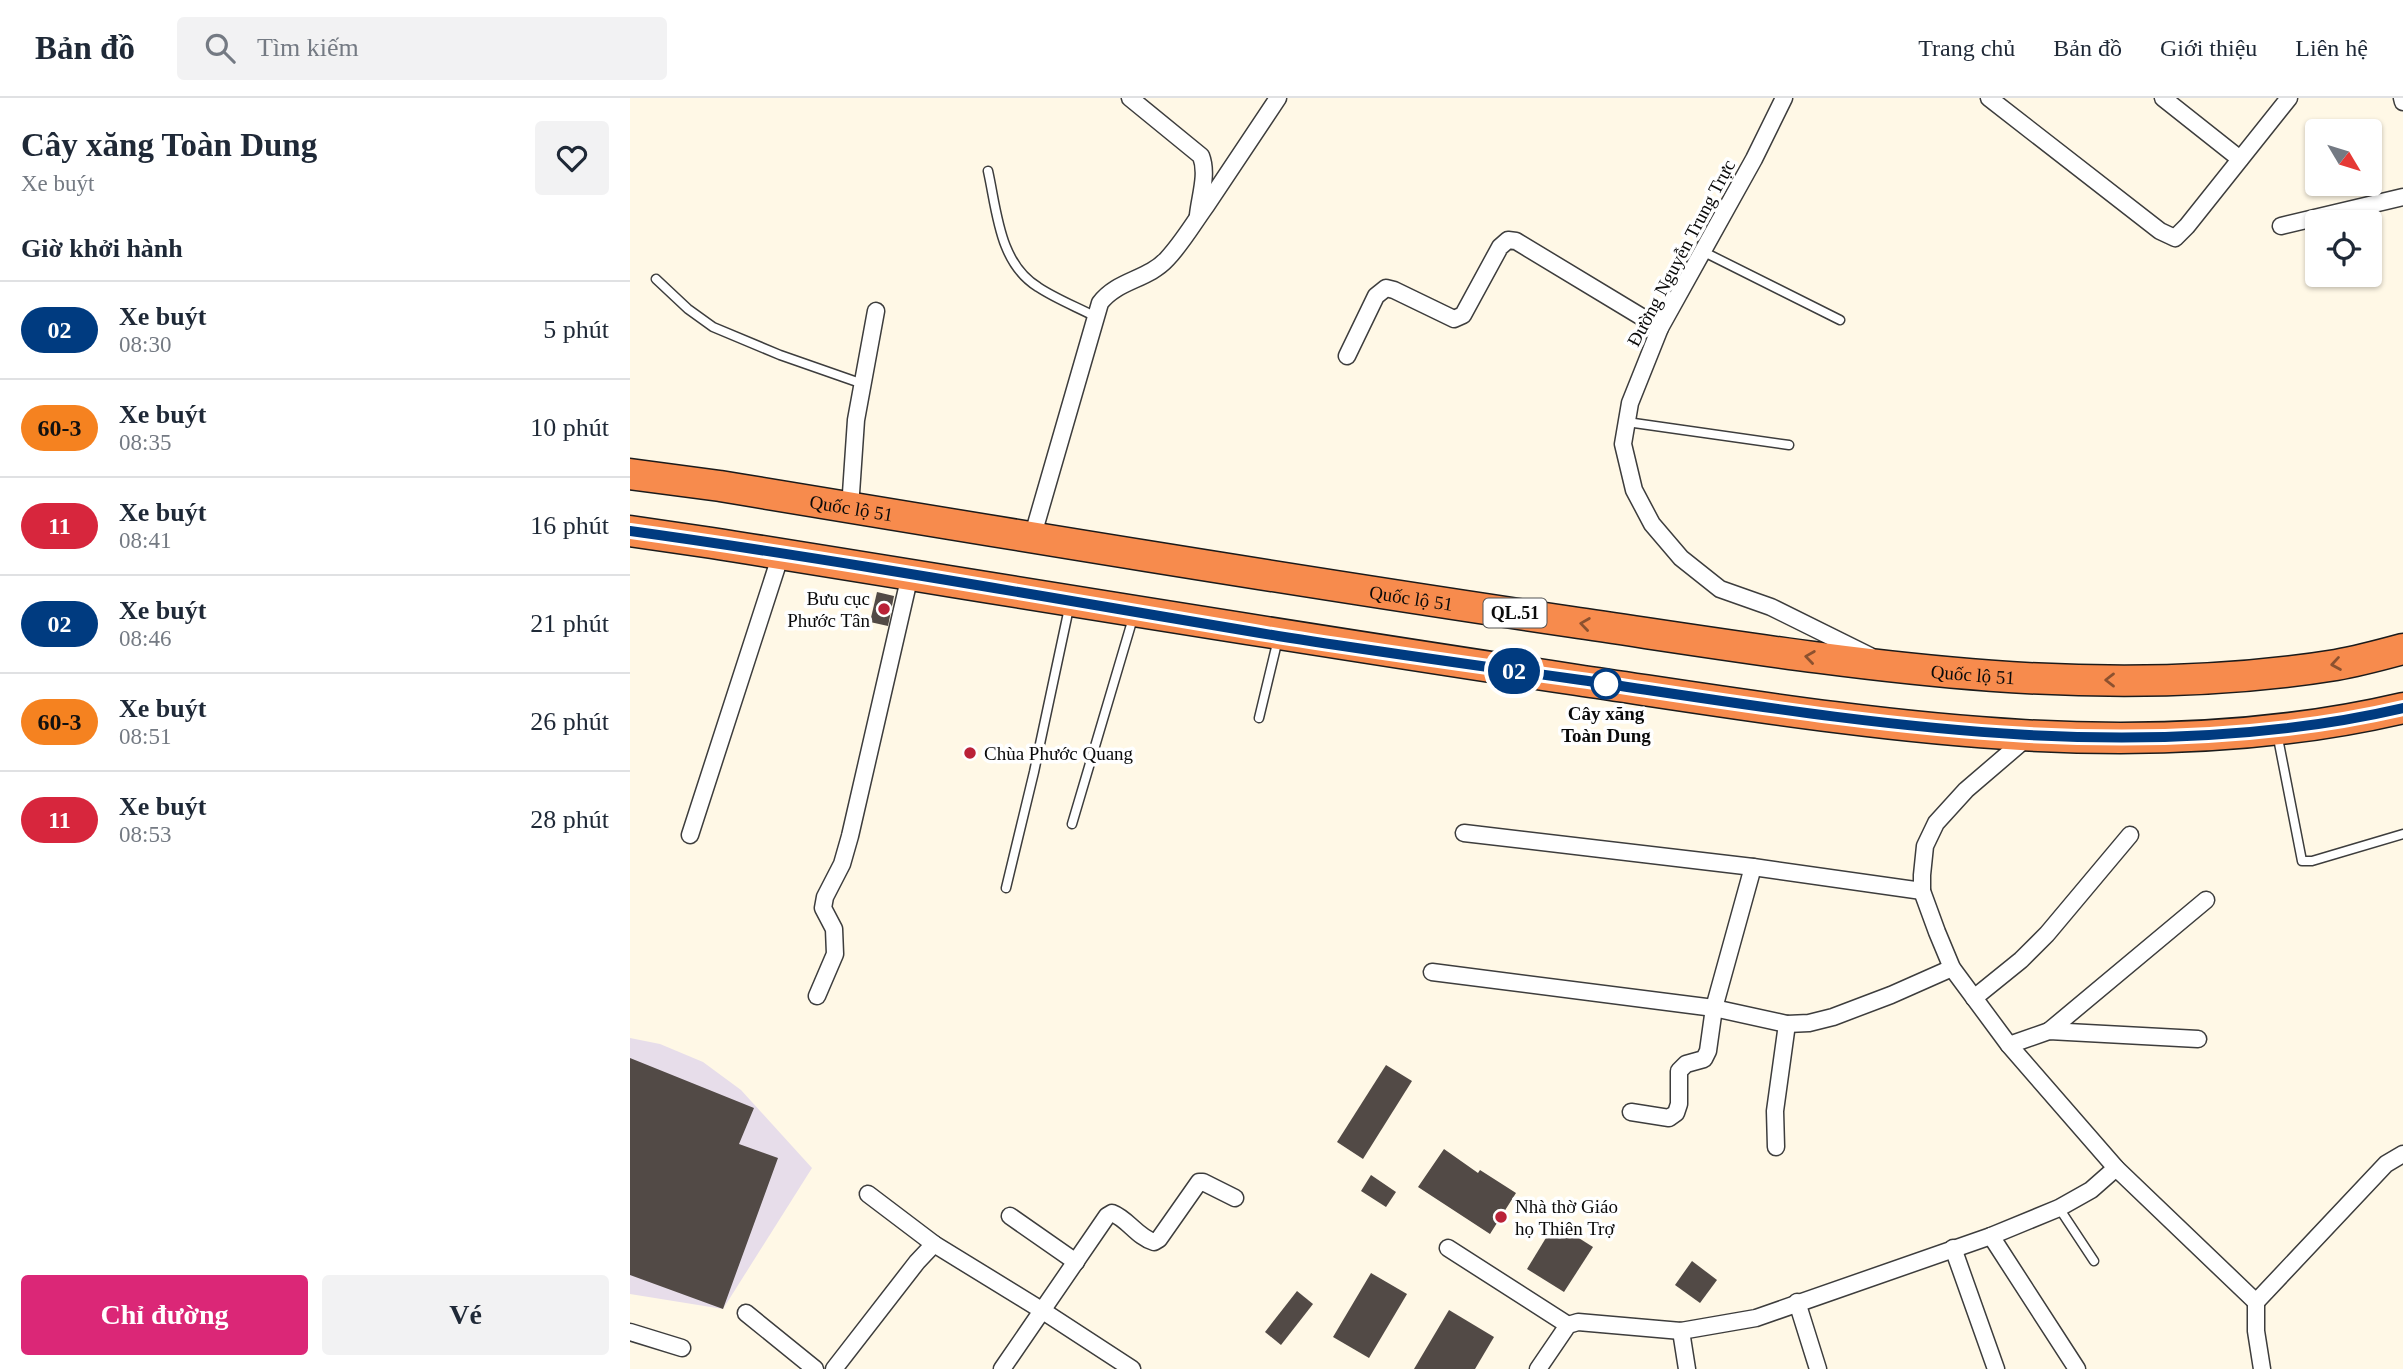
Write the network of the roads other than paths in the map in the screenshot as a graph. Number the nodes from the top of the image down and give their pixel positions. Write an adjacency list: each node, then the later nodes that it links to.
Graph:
1 (1130, 98): 10 (street)
2 (1278, 98): 10 (street)
3 (1784, 98): 12 (street, Đường Nguyễn Trung Trực)
4 (1989, 98): 7 (street)
5 (2163, 98): 7 (street)
6 (2289, 98): 7 (street)
7 (2240, 159)
8 (988, 171): 15 (lane)
9 (2403, 197): 11 (street)
10 (1198, 217): 15 (street)
11 (2281, 226)
12 (1702, 251): 16 (lane); 17 (street, Đường Nguyễn Trung Trực)
13 (656, 279): 19 (lane)
14 (876, 312): 19 (street)
15 (1097, 317): 25 (street)
16 (1840, 320)
17 (1660, 328): 18 (street); 20 (street, Đường Nguyễn Trung Trực)
18 (1347, 356)
19 (863, 384): 23 (street)
20 (1627, 422): 21 (lane); 32 (street, Đường Nguyễn Trung Trực)
21 (1789, 445)
22 (630, 474): 23 (highway, Quốc lộ 51 / QL.51)
23 (850, 508): 25 (highway, Quốc lộ 51 / QL.51)
24 (630, 531): 26 (highway)
25 (1032, 538): 32 (highway, Quốc lộ 51 / QL.51, one-way to 25)
26 (781, 554): 27 (highway); 40 (street)
27 (909, 575): 28 (highway); 48 (street)
28 (1071, 602): 29 (highway); 43 (lane)
29 (1135, 612): 30 (highway); 37 (lane)
30 (1279, 636): 34 (lane); 36 (highway)
31 (2403, 649): 32 (highway, Quốc lộ 51 / QL.51, one-way to 32)
32 (1887, 667)
33 (2403, 708): 35 (highway)
34 (1259, 718)
35 (2276, 728): 36 (highway); 39 (lane)
36 (2029, 736): 44 (street)
37 (1072, 824)
38 (1464, 833): 42 (street)
39 (2403, 834)
40 (690, 835)
41 (2130, 835): 49 (street)
42 (1753, 867): 44 (street); 50 (street)
43 (1006, 888)
44 (1922, 891): 46 (street)
45 (2206, 900): 52 (street)
46 (1952, 968): 49 (street); 51 (street)
47 (1432, 972): 50 (street)
48 (817, 996)
49 (1974, 998): 54 (street)
50 (1714, 1008): 51 (street); 55 (street)
51 (1787, 1024): 56 (street)
52 (2049, 1031): 53 (street); 54 (street)
53 (2198, 1040)
54 (2009, 1045): 58 (street)
55 (1631, 1112)
56 (1776, 1147)
57 (2403, 1154): 69 (street)
58 (2116, 1168): 61 (street); 69 (street)
59 (868, 1194): 64 (street)
60 (1235, 1198): 68 (street)
61 (2059, 1208): 63 (street); 67 (lane)
62 (1010, 1216): 68 (street)
63 (1991, 1236): 66 (street); 85 (street)
64 (933, 1244): 71 (street); 78 (street)
65 (1448, 1248): 73 (street)
66 (1953, 1248): 70 (street); 84 (street)
67 (2094, 1261)
68 (1076, 1262): 71 (street)
69 (2256, 1302): 86 (street)
70 (1797, 1303): 74 (street); 83 (street)
71 (1043, 1311): 79 (street); 80 (street)
72 (746, 1312): 77 (street)
73 (1568, 1325): 74 (street); 81 (street)
74 (1681, 1331): 82 (street)
75 (630, 1332): 76 (street)
76 (682, 1348)
77 (816, 1369)
78 (834, 1369)
79 (1002, 1369)
80 (1132, 1369)
81 (1538, 1369)
82 (1687, 1369)
83 (1818, 1369)
84 (1996, 1369)
85 (2077, 1369)
86 (2262, 1369)

